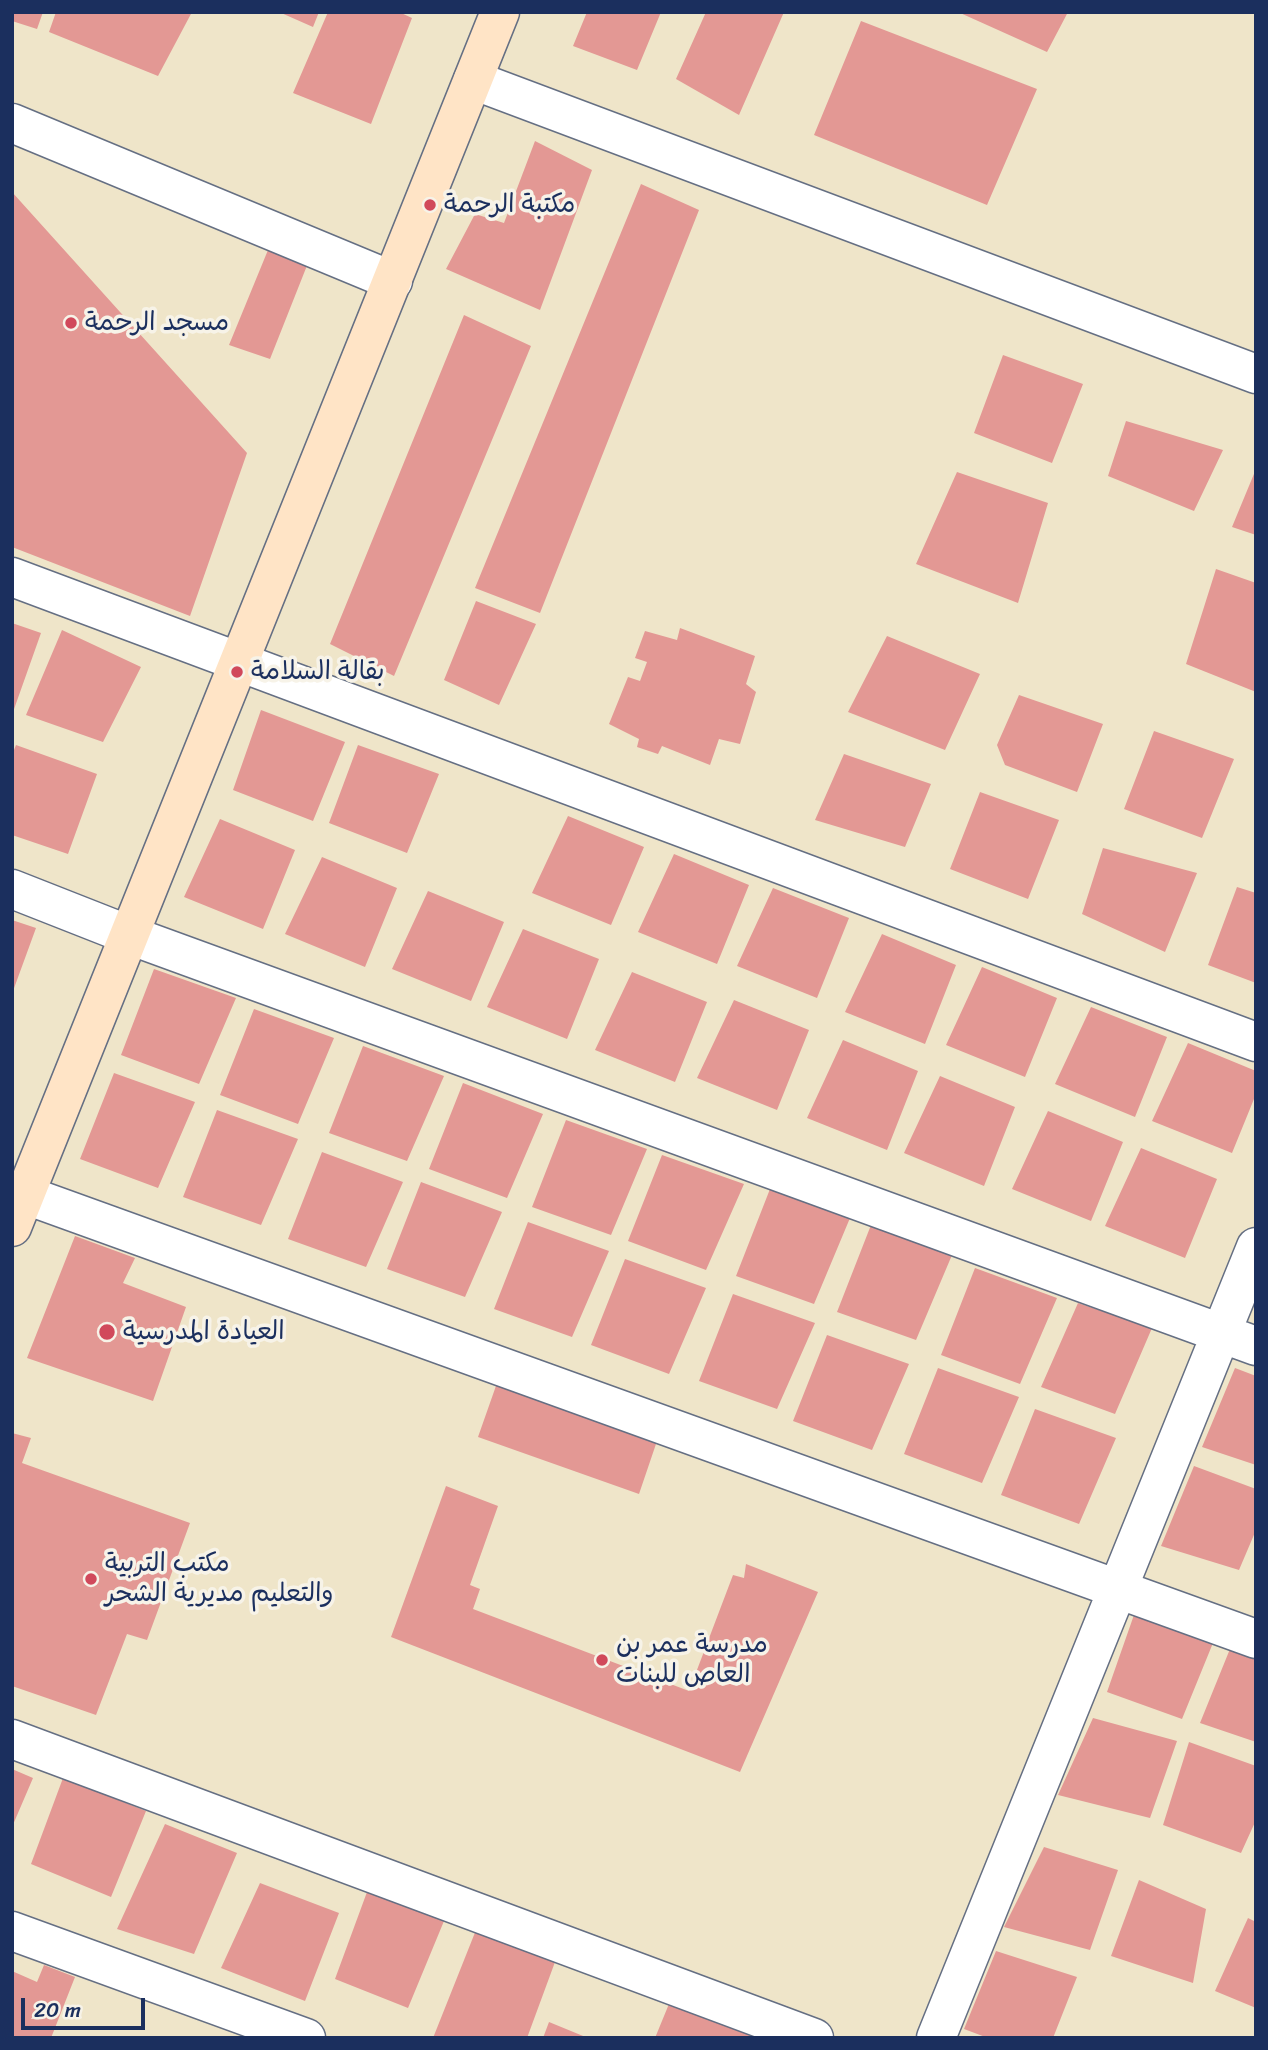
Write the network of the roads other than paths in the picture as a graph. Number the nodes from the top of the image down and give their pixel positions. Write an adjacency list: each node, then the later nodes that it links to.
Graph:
1 (500, 12): 2 (street)
2 (473, 80): 4 (street); 5 (street)
3 (12, 123): 4 (street)
4 (393, 281): 7 (street)
5 (1256, 374)
6 (12, 578): 7 (street)
7 (239, 662): 9 (street); 10 (street)
8 (12, 889): 9 (street)
9 (129, 935): 11 (street); 13 (street)
10 (1256, 1042)
11 (17, 1204): 14 (street)
12 (1256, 1247): 13 (street)
13 (1238, 1339): 14 (street)
14 (1118, 1589): 15 (street); 20 (street)
15 (1256, 1639)
16 (12, 1739): 19 (street)
17 (12, 1931): 18 (street)
18 (306, 2038)
19 (814, 2038)
20 (936, 2038)

